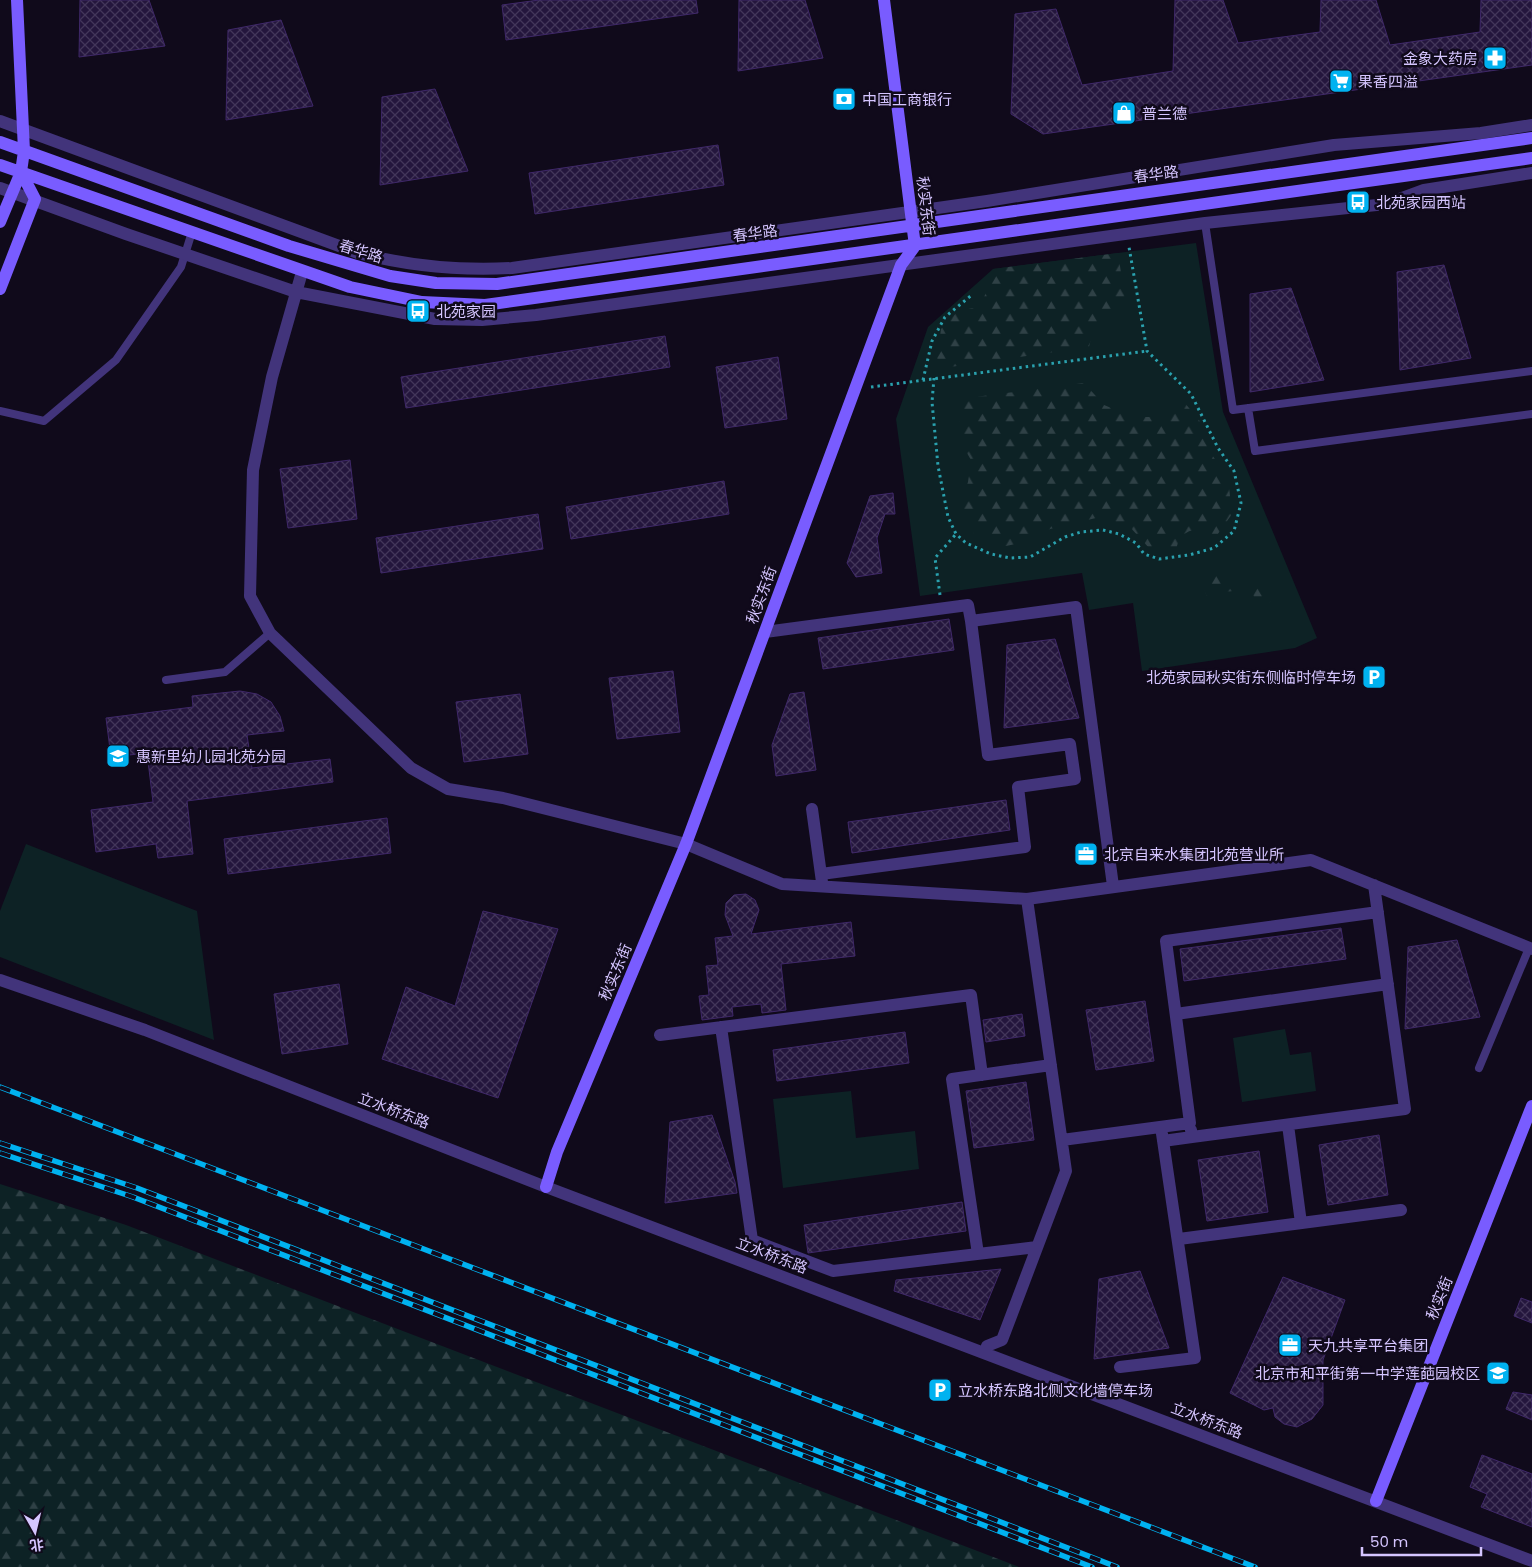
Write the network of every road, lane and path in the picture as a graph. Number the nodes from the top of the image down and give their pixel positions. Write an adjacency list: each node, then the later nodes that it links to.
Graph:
1 (17, 0): 5 (street)
2 (884, 0): 15 (street, 秋实东街)
3 (0, 121): 5 (street)
4 (1532, 125): 15 (street)
5 (25, 131): 8 (street); 15 (street)
6 (1532, 138): 18 (street, 春华路)
7 (0, 142): 8 (street, 春华路)
8 (24, 151): 11 (street); 18 (street, 春华路)
9 (1532, 158): 21 (street)
10 (0, 165): 11 (street)
11 (21, 172): 13 (street); 14 (street); 19 (street)
12 (1532, 173): 17 (street)
13 (6, 190): 14 (street); 16 (street)
14 (35, 200): 22 (street); 25 (street)
15 (910, 211): 18 (street, 秋实东街)
16 (0, 222)
17 (1205, 223): 20 (street); 33 (lane)
18 (912, 226): 21 (street, 秋实东街)
19 (192, 232): 22 (lane); 24 (street)
20 (1127, 234): 23 (street); 28 (path)
21 (915, 246): 23 (street, 秋实东街); 24 (street)
22 (185, 254): 26 (street); 34 (lane)
23 (901, 265): 26 (street); 32 (street, 秋实东街)
24 (302, 272): 26 (street)
25 (0, 289)
26 (296, 292): 40 (street)
27 (973, 294): 31 (path)
28 (1147, 351): 30 (path); 36 (path)
29 (1532, 371): 33 (lane)
30 (934, 378): 31 (path); 36 (path)
31 (923, 380): 32 (path)
32 (855, 389): 39 (street, 秋实东街)
33 (1248, 408): 35 (lane)
34 (0, 411)
35 (1532, 414)
36 (956, 534): 37 (path)
37 (941, 608): 38 (street); 39 (street)
38 (971, 621): 44 (street); 46 (street)
39 (765, 632): 43 (street, 秋实东街)
40 (270, 633): 41 (lane); 43 (street)
41 (166, 680)
42 (812, 809): 44 (street)
43 (686, 844): 44 (street); 65 (street, 秋实东街)
44 (822, 880): 47 (street)
45 (1374, 885): 46 (street); 48 (street); 49 (street)
46 (1114, 886): 47 (street)
47 (1027, 899): 55 (street)
48 (1378, 912): 51 (street); 52 (street)
49 (1530, 948): 56 (lane)
50 (0, 980): 65 (street, 立水桥东路)
51 (1388, 984): 52 (street); 60 (street)
52 (1176, 1014): 59 (street)
53 (721, 1027): 54 (street); 57 (street); 70 (street)
54 (660, 1035)
55 (1051, 1065): 57 (street); 63 (street)
56 (1479, 1068)
57 (982, 1075): 70 (street)
58 (1532, 1106): 73 (street, 秋实街)
59 (1190, 1123): 61 (street); 62 (street)
60 (1288, 1125): 62 (street); 67 (street)
61 (1161, 1127): 63 (street); 64 (street)
62 (1192, 1137): 64 (street)
63 (1062, 1140): 69 (street)
64 (1163, 1141): 68 (street)
65 (546, 1187): 71 (street, 立水桥东路)
66 (1402, 1210): 67 (street)
67 (1301, 1223): 68 (street)
68 (1179, 1240): 72 (street)
69 (1037, 1247): 70 (street); 71 (street)
70 (978, 1254)
71 (985, 1353): 73 (street, 立水桥东路)
72 (1120, 1367)
73 (1376, 1501): 74 (street, 立水桥东路)
74 (1532, 1561)

